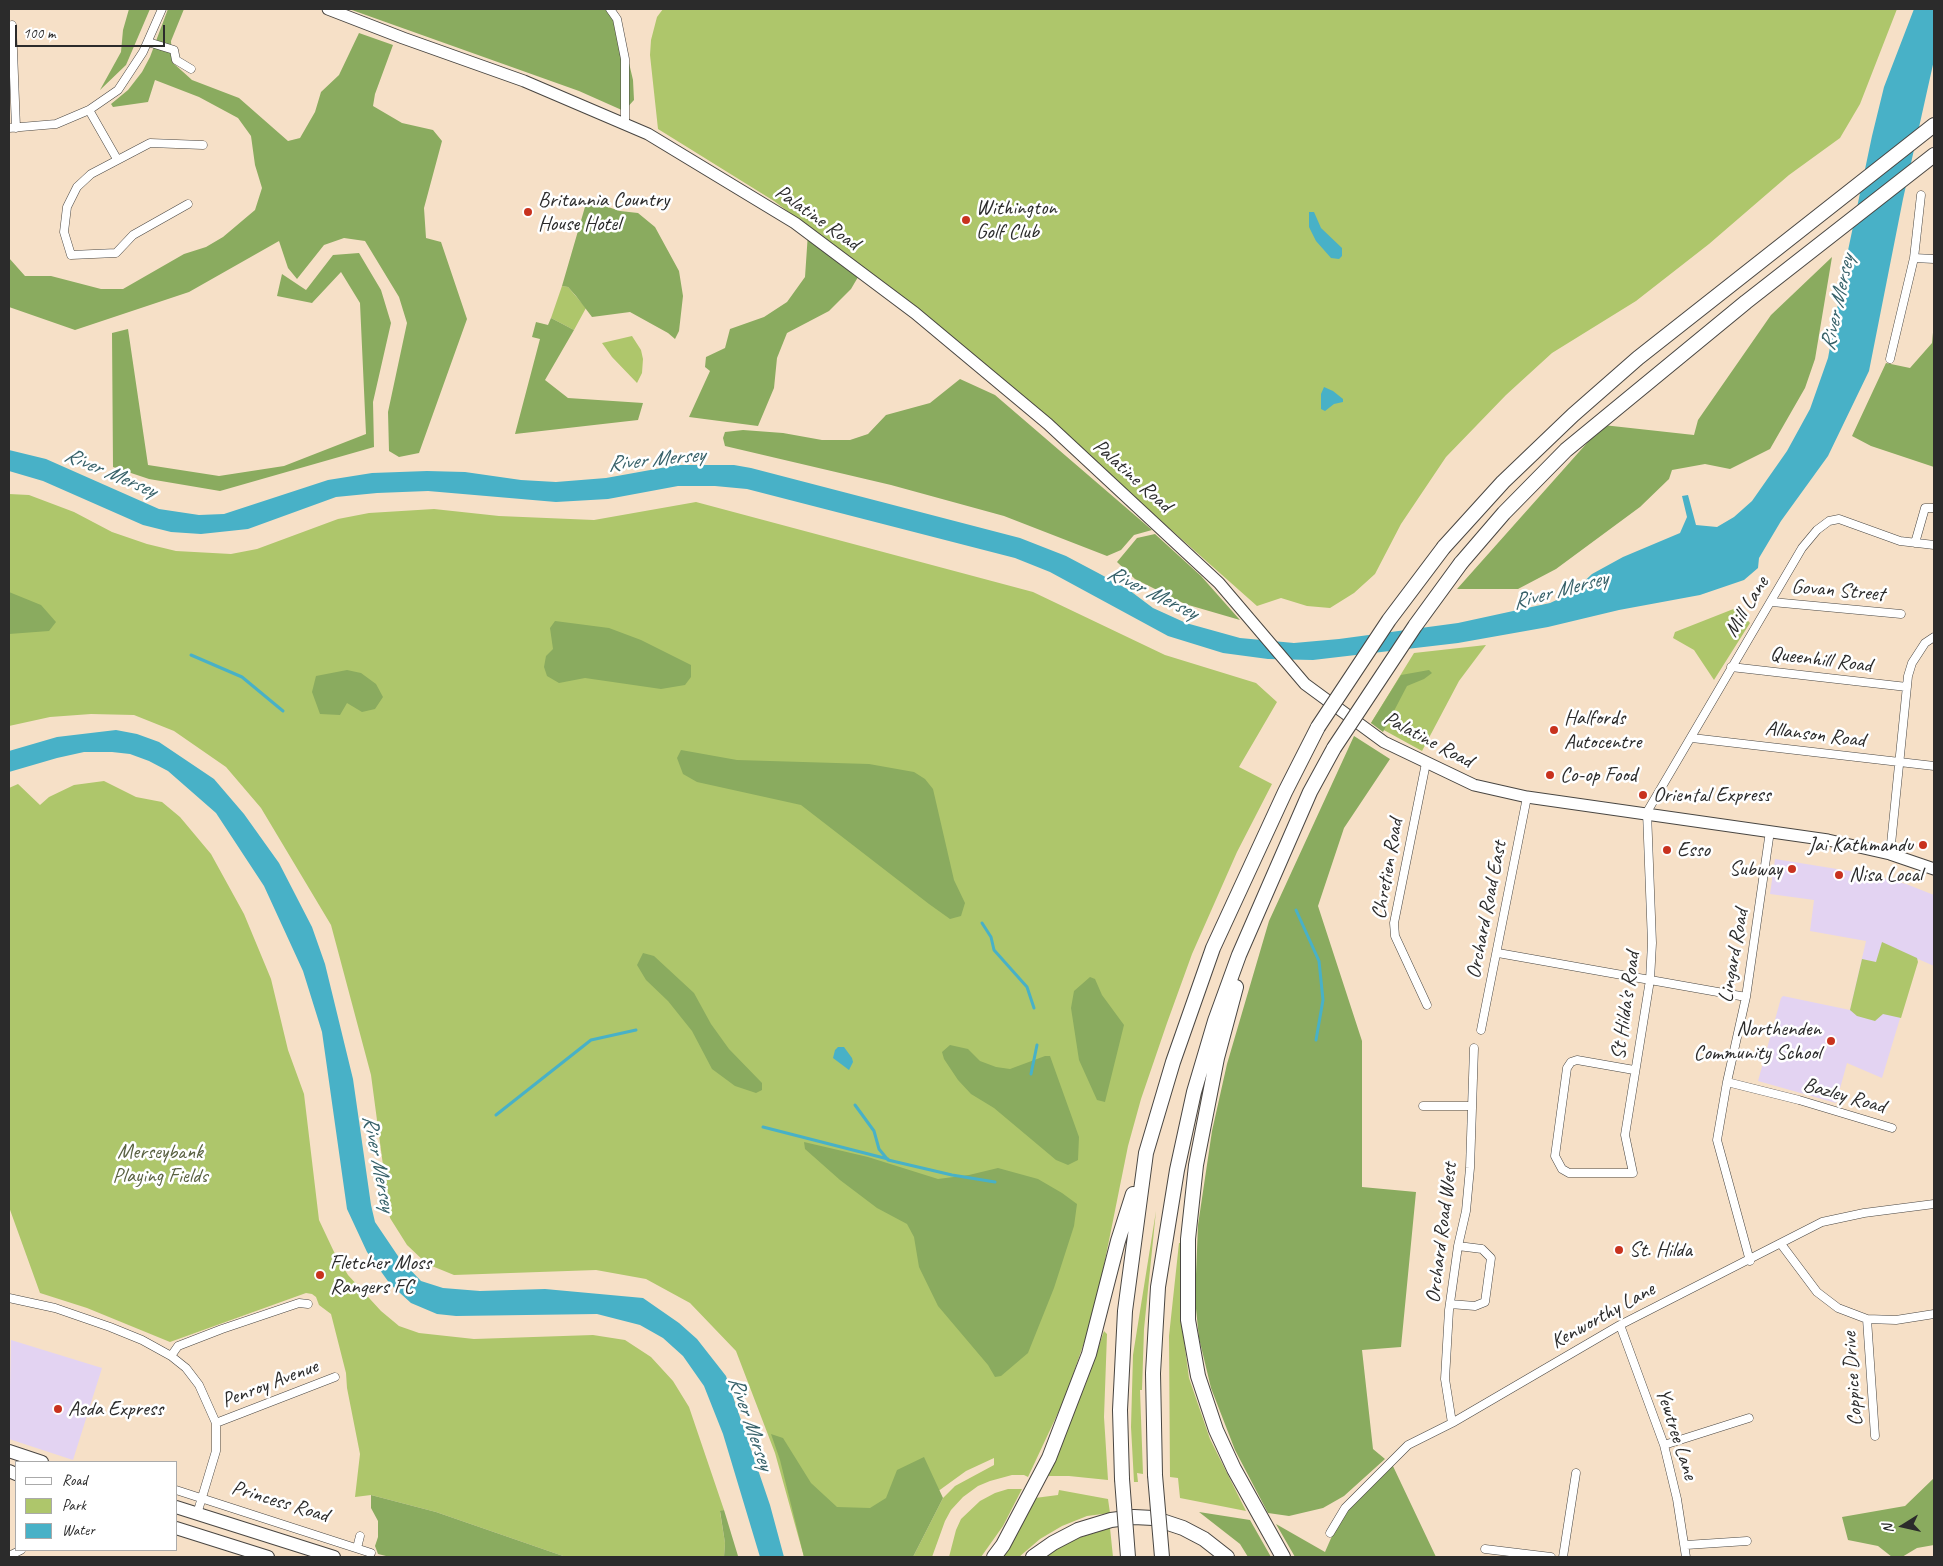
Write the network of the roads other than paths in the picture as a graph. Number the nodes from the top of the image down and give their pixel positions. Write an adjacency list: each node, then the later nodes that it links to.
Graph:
1 (162, 9): 5 (street)
2 (328, 9): 8 (main road, Palatine Road)
3 (610, 9): 8 (street)
4 (12, 25): 10 (street)
5 (148, 42): 6 (street); 7 (street)
6 (191, 69)
7 (89, 110): 10 (street); 13 (street)
8 (625, 124): 29 (main road, Palatine Road)
9 (1934, 125): 48 (highway, bridge)
10 (13, 128)
11 (203, 145): 13 (street)
12 (1934, 155): 36 (highway, bridge)
13 (117, 159): 15 (street)
14 (1921, 195): 16 (street)
15 (188, 204)
16 (1914, 258): 17 (street); 18 (street)
17 (1934, 259)
18 (1890, 359)
19 (1934, 508): 20 (street)
20 (1916, 543): 21 (street, Mill Lane); 22 (street, Mill Lane)
21 (1934, 545)
22 (1772, 602): 23 (street, Govan Street); 25 (street, Mill Lane)
23 (1901, 614)
24 (1934, 637): 26 (street)
25 (1731, 667): 26 (street, Queenhill Road); 27 (street, Mill Lane)
26 (1907, 687): 28 (street)
27 (1692, 738): 28 (street, Allanson Road); 32 (street, Mill Lane)
28 (1900, 762): 30 (street, Allanson Road); 34 (street)
29 (1426, 763): 31 (main road, Palatine Road); 40 (street, Chretien Road)
30 (1934, 766)
31 (1527, 797): 32 (main road, Palatine Road); 37 (street, Orchard Road East)
32 (1647, 812): 33 (main road, Palatine Road); 38 (street, St Hilda's Road)
33 (1770, 831): 34 (main road, Palatine Road); 39 (street, Lingard Road)
34 (1890, 854): 35 (main road, Palatine Road)
35 (1934, 869)
36 (1252, 923): 86 (highway, bridge); 88 (highway)
37 (1498, 953): 38 (street); 41 (street, Orchard Road East)
38 (1650, 980): 39 (street); 43 (street, St Hilda's Road)
39 (1746, 997): 44 (street, Lingard Road)
40 (1427, 1005)
41 (1481, 1030)
42 (1474, 1048): 46 (street, Orchard Road West)
43 (1634, 1070): 43 (street, St Hilda's Road)
44 (1727, 1082): 47 (street, Bazley Road); 52 (street, Lingard Road)
45 (1423, 1106): 46 (street)
46 (1471, 1106): 51 (street, Orchard Road West)
47 (1892, 1128)
48 (1146, 1153): 83 (highway); 85 (highway, bridge)
49 (1934, 1204): 50 (street, Kenworthy Lane)
50 (1781, 1244): 52 (street, Kenworthy Lane); 57 (street)
51 (1458, 1246): 55 (street, Orchard Road West); 55 (street)
52 (1750, 1261): 58 (street, Kenworthy Lane)
53 (9, 1298): 59 (street)
54 (308, 1304): 59 (street)
55 (1450, 1304): 63 (street, Orchard Road West)
56 (1934, 1314): 57 (street)
57 (1866, 1319): 64 (street, Coppice Drive)
58 (1620, 1325): 63 (street, Kenworthy Lane); 65 (street, Yewtree Lane)
59 (171, 1356): 62 (street)
60 (335, 1378): 62 (street, Penroy Avenue)
61 (1749, 1418): 65 (street)
62 (216, 1422): 70 (street)
63 (1452, 1423): 74 (street, Kenworthy Lane)
64 (1875, 1436)
65 (1664, 1445): 77 (street, Yewtree Lane)
66 (9, 1451): 67 (highway)
67 (39, 1461)
68 (1576, 1473): 90 (street)
69 (178, 1491): 70 (street, Princess Road)
70 (203, 1499): 72 (street); 78 (street, Princess Road)
71 (178, 1508): 72 (highway, Princess Road)
72 (197, 1514): 82 (highway, Princess Road)
73 (178, 1529): 81 (highway)
74 (1330, 1532)
75 (360, 1536): 78 (street)
76 (1747, 1541): 77 (street)
77 (1686, 1546): 91 (street, Yewtree Lane)
78 (357, 1548): 80 (street, Princess Road)
79 (1485, 1549): 89 (street)
80 (371, 1553)
81 (268, 1557)
82 (334, 1557)
83 (994, 1557)
84 (1033, 1557): 87 (highway)
85 (1128, 1557)
86 (1162, 1557)
87 (1227, 1557)
88 (1283, 1557)
89 (1551, 1557)
90 (1563, 1557)
91 (1686, 1557)

